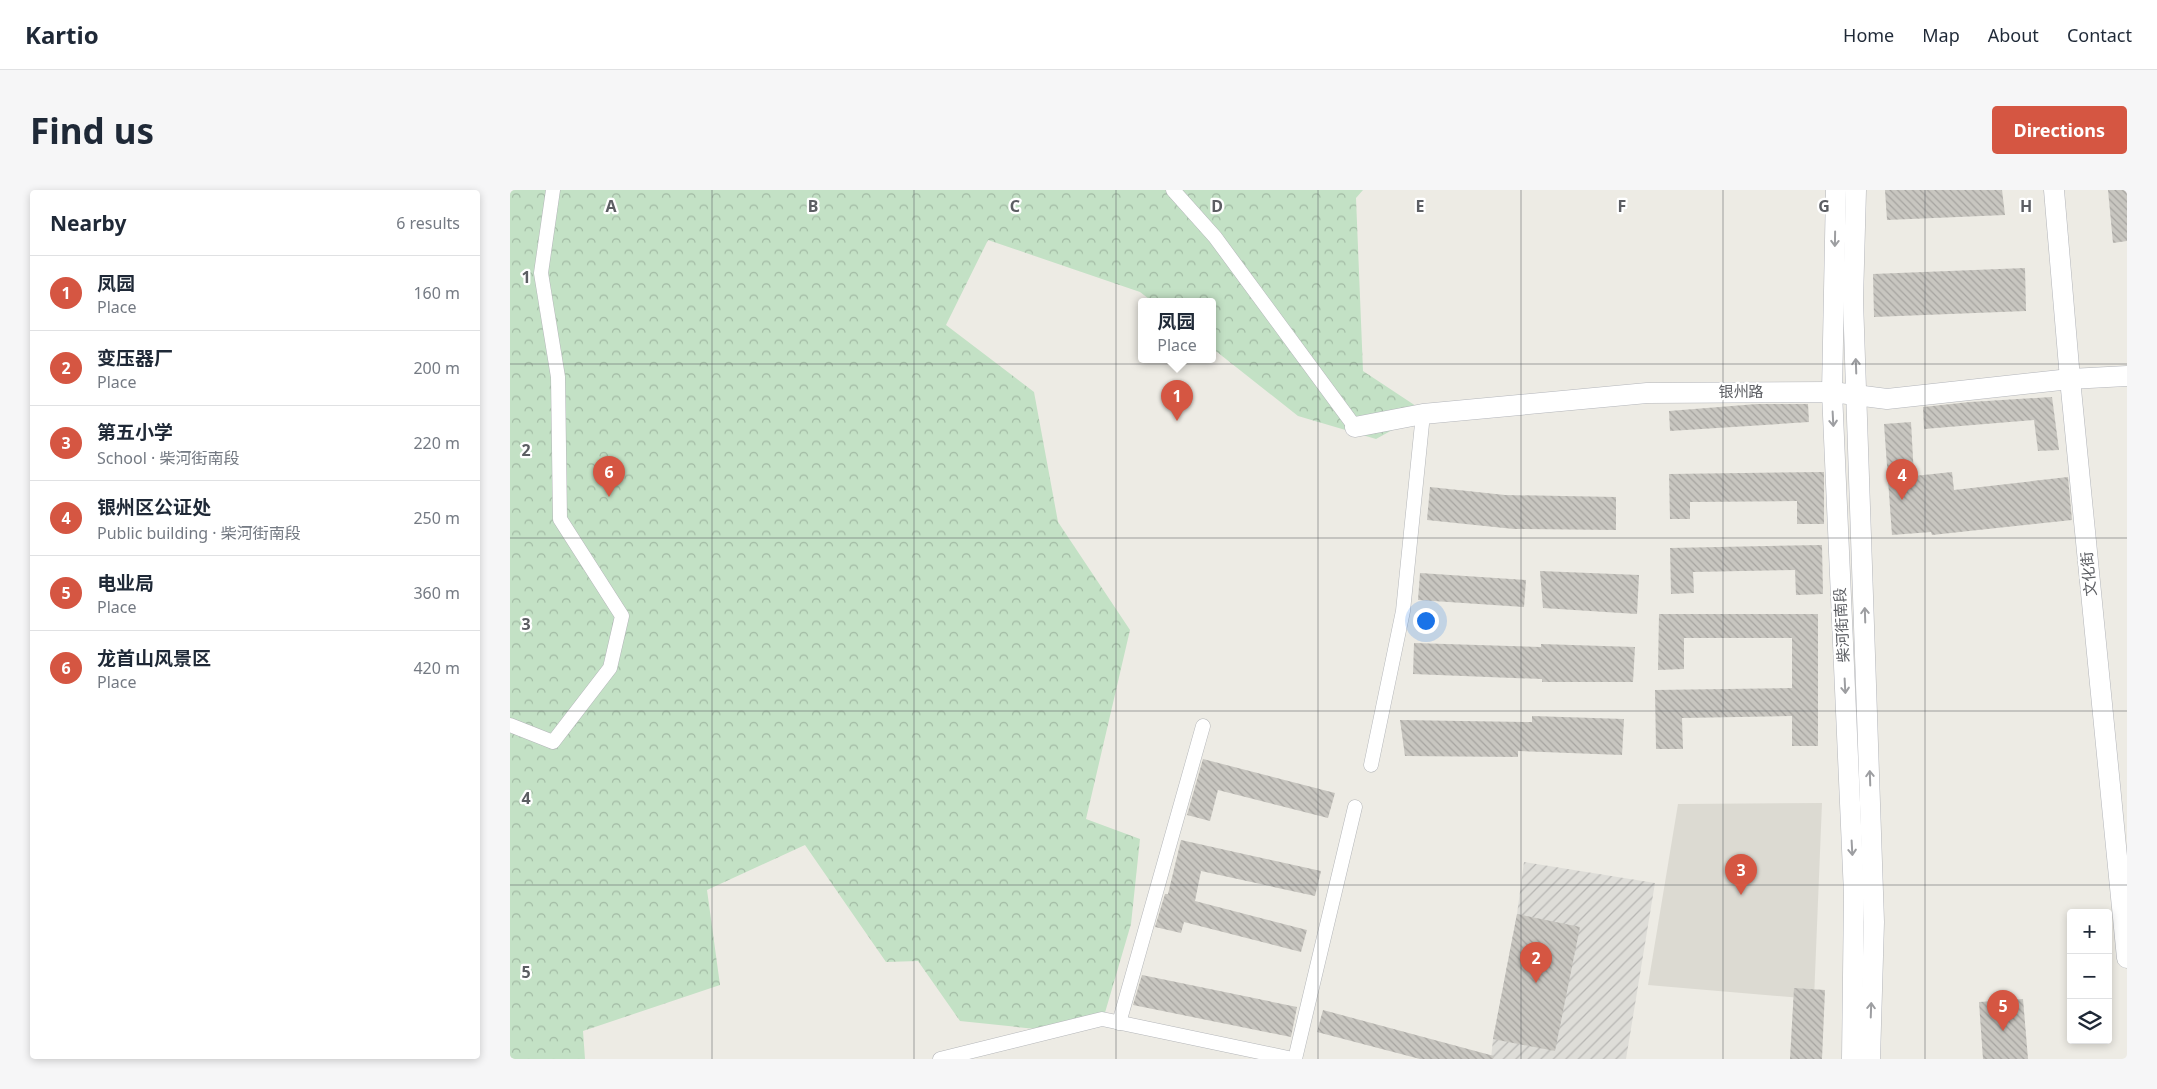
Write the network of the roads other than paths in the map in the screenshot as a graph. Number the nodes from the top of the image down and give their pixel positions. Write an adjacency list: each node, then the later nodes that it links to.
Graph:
1 (553, 190): 12 (street)
2 (1173, 190): 11 (street)
3 (1836, 190): 8 (main road, 柴河街南段, one-way to 8)
4 (1856, 190): 9 (main road, 柴河街南段, one-way to 4)
5 (2054, 190): 7 (main road, 文化街)
6 (2127, 376): 7 (main road, 银州路)
7 (2070, 380): 9 (main road, 银州路); 16 (main road, 文化街)
8 (1832, 392): 9 (main road, 银州路); 10 (main road, 银州路); 20 (main road, 柴河街南段, one-way to 20)
9 (1857, 395): 21 (main road, 柴河街南段, one-way to 9)
10 (1423, 414): 11 (main road, 银州路); 14 (street)
11 (1355, 427)
12 (510, 725)
13 (1203, 726): 17 (street)
14 (1371, 765)
15 (1356, 807): 19 (street)
16 (2127, 958)
17 (1119, 1023): 18 (street); 19 (street)
18 (940, 1059)
19 (1294, 1059)
20 (1852, 1059)
21 (1870, 1059)

